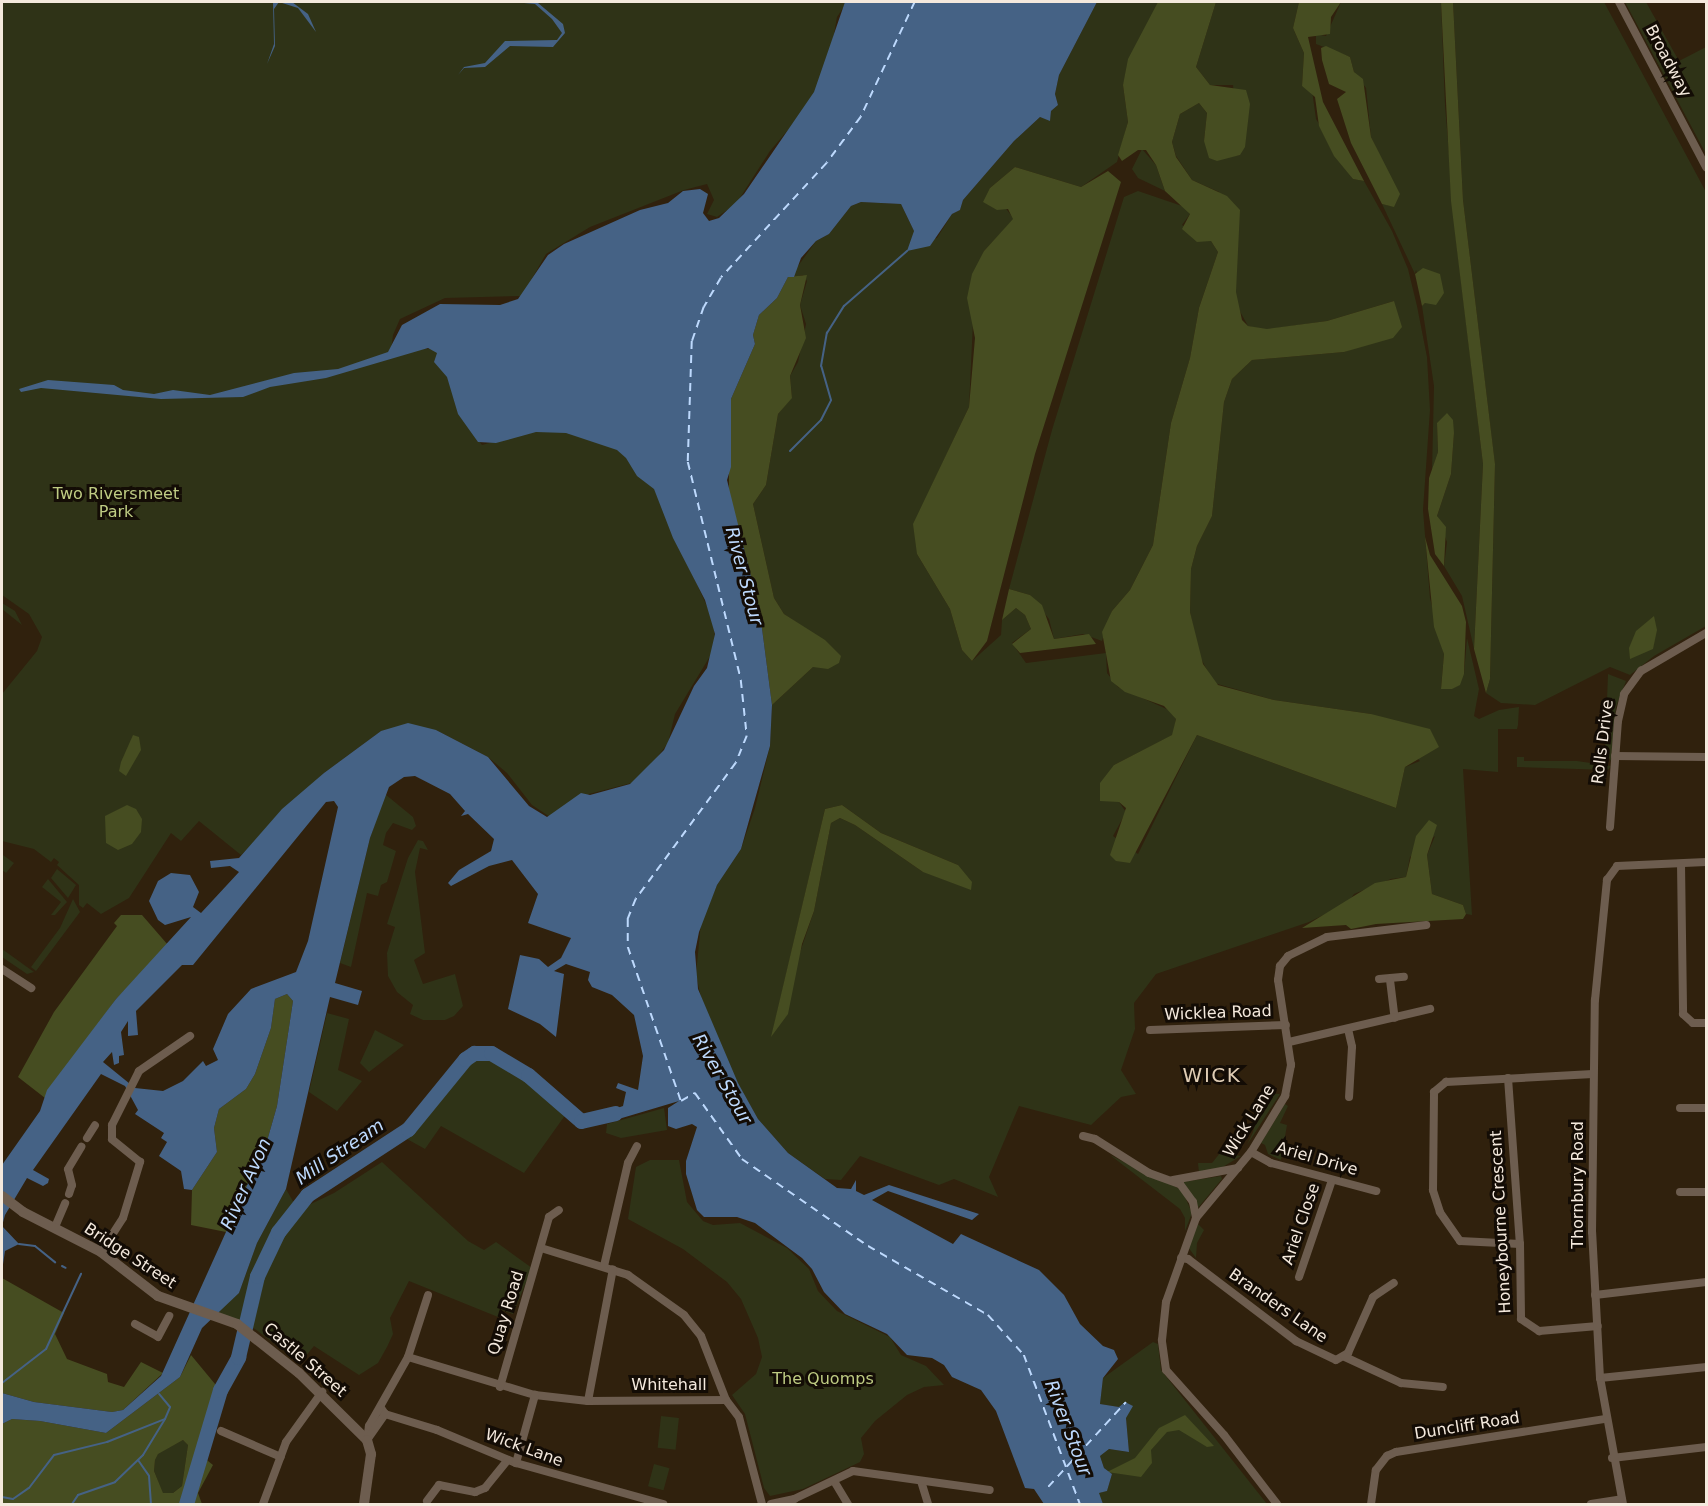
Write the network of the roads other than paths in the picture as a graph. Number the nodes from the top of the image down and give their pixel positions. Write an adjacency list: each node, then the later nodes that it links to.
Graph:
1 (1619, 2): 2 (street, Broadway)
2 (1707, 167)
3 (1707, 633): 4 (street, Rolls Drive)
4 (1615, 756): 5 (street); 6 (street, Rolls Drive)
5 (1707, 757)
6 (1610, 827)
7 (1707, 862): 8 (street)
8 (1681, 864): 17 (street); 23 (street, Thornbury Road)
9 (1426, 925): 18 (street, Wick Lane)
10 (2, 969): 14 (street)
11 (1404, 977): 13 (street)
12 (1379, 979): 13 (street)
13 (1390, 980): 16 (street)
14 (31, 988)
15 (1430, 1009): 16 (street)
16 (1395, 1018): 19 (street)
17 (1707, 1023)
18 (1286, 1026): 20 (street, Wicklea Road); 22 (street, Wick Lane)
19 (1348, 1029): 22 (street); 25 (street)
20 (1150, 1030)
21 (190, 1036): 46 (street)
22 (1289, 1042): 33 (street, Wick Lane)
23 (1593, 1074): 24 (street); 53 (street, Thornbury Road)
24 (1508, 1078): 44 (street, Honeybourne Crescent); 44 (street)
25 (1349, 1098)
26 (1680, 1108): 27 (street)
27 (1707, 1108)
28 (95, 1125): 30 (street)
29 (1083, 1136): 35 (street)
30 (87, 1138)
31 (637, 1146): 48 (street)
32 (81, 1147): 43 (street)
33 (1251, 1152): 34 (street, Wick Lane); 36 (street, Ariel Drive)
34 (1238, 1168): 35 (street); 42 (street, Wick Lane)
35 (1173, 1180): 42 (street)
36 (1332, 1180): 37 (street, Ariel Drive); 49 (street, Ariel Close)
37 (1376, 1191)
38 (1680, 1192): 39 (street)
39 (1707, 1192)
40 (2, 1196): 43 (street, Bridge Street)
41 (559, 1210): 45 (street, Quay Road)
42 (1196, 1218): 47 (street, Wick Lane)
43 (55, 1227): 46 (street, Bridge Street)
44 (1520, 1244): 57 (street, Honeybourne Crescent)
45 (541, 1248): 48 (street); 62 (street, Quay Road)
46 (101, 1252): 54 (street, Bridge Street)
47 (1180, 1257): 59 (street, Branders Lane); 91 (street, Wick Lane)
48 (609, 1267): 66 (street); 67 (street)
49 (1299, 1277)
50 (1707, 1282): 53 (street)
51 (1394, 1283): 59 (street, Branders Lane)
52 (428, 1295): 58 (street)
53 (1595, 1295): 57 (street, Thornbury Road)
54 (172, 1309): 55 (street, Bridge Street); 56 (street)
55 (213, 1318): 64 (street, Castle Street)
56 (135, 1324)
57 (1598, 1326): 61 (street, Thornbury Road)
58 (408, 1357): 62 (street, Whitehall); 68 (street)
59 (1344, 1357): 63 (street)
60 (1707, 1367): 61 (street)
61 (1600, 1378): 69 (street, Thornbury Road)
62 (500, 1387): 65 (street, Whitehall)
63 (1443, 1387)
64 (322, 1392): 71 (street, Castle Street); 73 (street)
65 (535, 1395): 67 (street, Whitehall); 76 (street)
66 (726, 1400): 67 (street, Whitehall); 87 (street, Whitehall)
67 (588, 1401)
68 (383, 1411): 71 (street); 76 (street, Wick Lane)
69 (1605, 1419): 74 (street, Thornbury Road); 92 (street, Duncliff Road)
70 (221, 1431): 73 (street)
71 (367, 1440): 84 (street)
72 (1707, 1448): 74 (street)
73 (281, 1455): 75 (street); 83 (street)
74 (1612, 1458): 82 (street, Thornbury Road)
75 (290, 1462)
76 (512, 1462): 80 (street, Wick Lane); 81 (street)
77 (834, 1481): 78 (street); 88 (street); 89 (street)
78 (921, 1481): 79 (street); 90 (street)
79 (990, 1490)
80 (621, 1493): 85 (street); 86 (street, Wick Lane)
81 (427, 1501)
82 (1623, 1502): 93 (street)
83 (263, 1504)
84 (364, 1504)
85 (620, 1504)
86 (663, 1504)
87 (762, 1504)
88 (771, 1504)
89 (848, 1504)
90 (928, 1504)
91 (1277, 1504)
92 (1371, 1504)
93 (1591, 1504)

